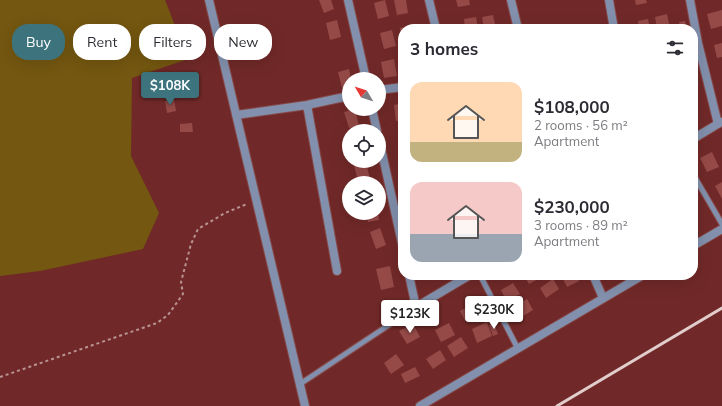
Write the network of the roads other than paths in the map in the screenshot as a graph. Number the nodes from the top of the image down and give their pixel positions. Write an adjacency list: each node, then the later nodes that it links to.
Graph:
1 (209, 0): 17 (street)
2 (348, 0): 12 (street)
3 (429, 0): 7 (street)
4 (511, 0): 8 (street)
5 (609, 0): 9 (street)
6 (690, 0): 10 (street)
7 (435, 24)
8 (517, 24)
9 (613, 24)
10 (694, 24)
11 (698, 43): 18 (street)
12 (364, 72)
13 (398, 88): 14 (street)
14 (386, 89)
15 (342, 98): 16 (street)
16 (307, 105): 17 (street); 26 (street)
17 (236, 115): 35 (street)
18 (720, 123): 19 (street)
19 (698, 136)
20 (385, 168): 23 (street)
21 (698, 183): 22 (lane)
22 (722, 224)
23 (398, 225)
24 (722, 229): 25 (street)
25 (698, 243)
26 (337, 271)
27 (410, 280): 33 (street)
28 (462, 280): 33 (street)
29 (483, 280): 34 (lane)
30 (595, 280): 32 (street)
31 (634, 280): 32 (street)
32 (603, 298): 34 (street)
33 (416, 307): 35 (lane)
34 (518, 349): 37 (street)
35 (300, 384): 36 (street)
36 (305, 406)
37 (420, 406)

